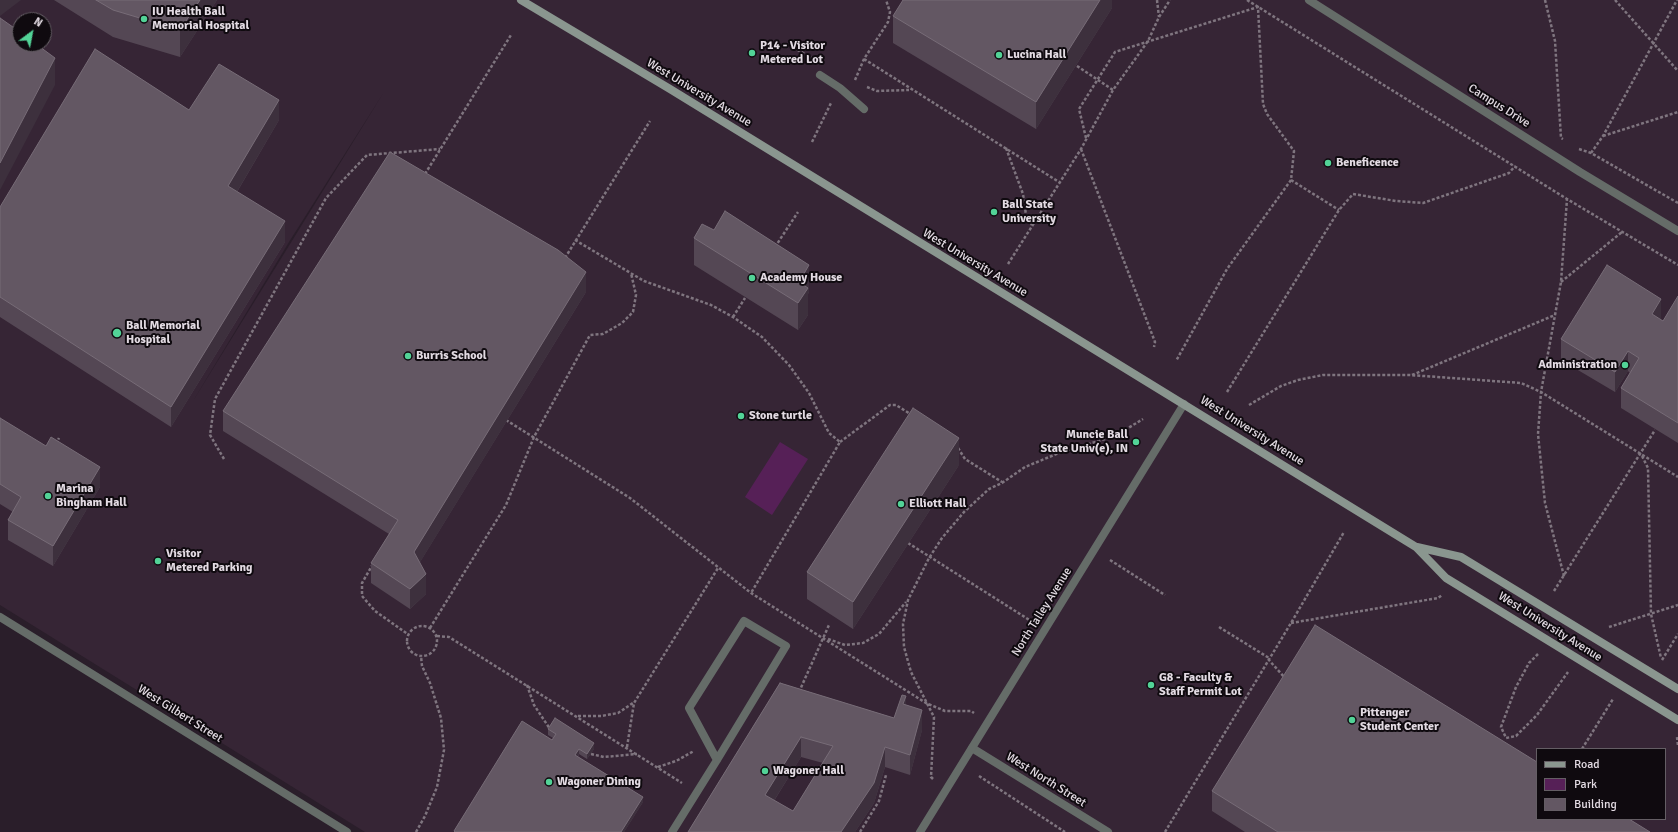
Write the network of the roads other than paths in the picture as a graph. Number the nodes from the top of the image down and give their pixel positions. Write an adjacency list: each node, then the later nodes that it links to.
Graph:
1 (521, 0): 6 (street, West University Avenue)
2 (1309, 0): 5 (street, Campus Drive)
3 (820, 75): 4 (street)
4 (864, 109)
5 (1678, 231)
6 (1184, 404): 7 (street, West University Avenue); 11 (street, North Talley Avenue)
7 (1416, 547): 9 (street, West University Avenue); 10 (street, West University Avenue)
8 (0, 617): 13 (street, West Gilbert Street)
9 (1678, 689)
10 (1678, 720)
11 (972, 748): 15 (street, North Talley Avenue); 16 (street, West North Street)
12 (717, 760): 12 (street); 14 (street)
13 (347, 832)
14 (672, 832)
15 (920, 832)
16 (1108, 832)

